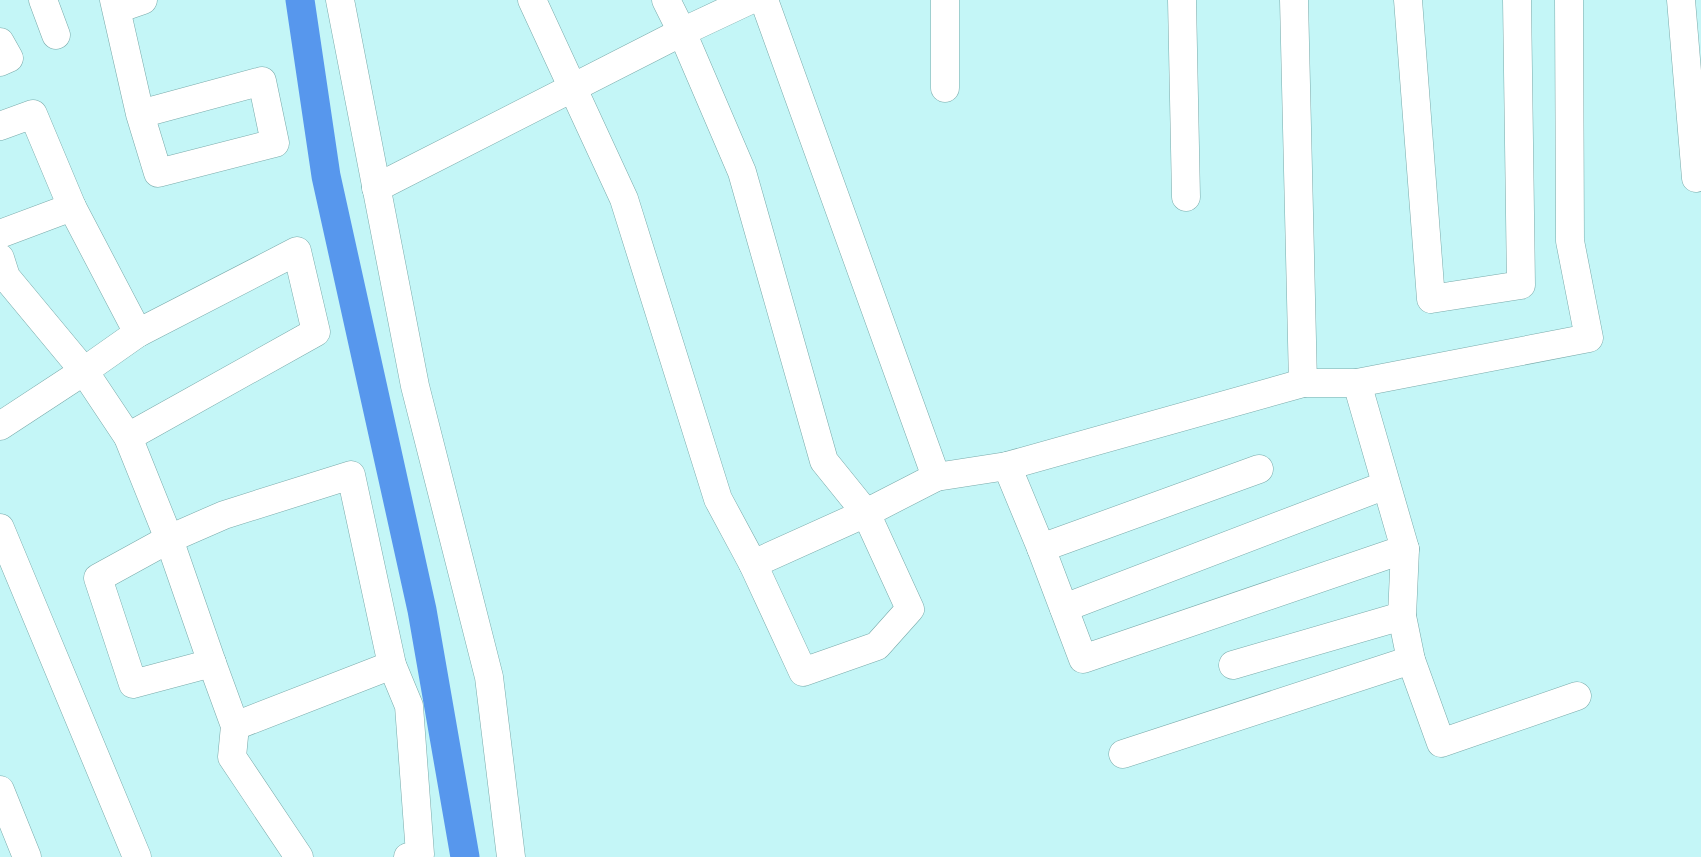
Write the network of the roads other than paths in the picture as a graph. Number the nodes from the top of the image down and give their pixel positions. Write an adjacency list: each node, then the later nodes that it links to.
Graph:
1 (43, 0): 17 (street)
2 (143, 0): 15 (street)
3 (340, 0): 25 (street)
4 (532, 0): 20 (street)
5 (666, 0): 16 (street)
6 (750, 0): 16 (street)
7 (764, 0): 38 (street)
8 (945, 0): 21 (street)
9 (1182, 0): 26 (street)
10 (1294, 0): 32 (street)
11 (1408, 0): 12 (street)
12 (1517, 0)
13 (1569, 0): 33 (street)
14 (1681, 0): 24 (street)
15 (115, 4): 22 (street)
16 (682, 32): 20 (street); 40 (street)
17 (56, 35)
18 (0, 42): 19 (street)
19 (0, 62)
20 (573, 87): 25 (street); 45 (street)
21 (945, 88)
22 (140, 114): 22 (street)
23 (0, 126): 27 (street)
24 (1696, 178)
25 (376, 188): 60 (street)
26 (1186, 197)
27 (72, 207): 28 (street); 30 (street)
28 (0, 234)
29 (0, 258): 31 (street)
30 (138, 333): 31 (street); 35 (street)
31 (84, 372): 34 (street); 35 (street)
32 (1303, 383): 33 (street); 36 (street)
33 (1357, 383): 39 (street)
34 (0, 426)
35 (128, 437): 42 (street)
36 (1007, 466): 38 (street); 43 (street)
37 (1258, 469): 43 (street)
38 (936, 477): 40 (street)
39 (1386, 485): 44 (street); 46 (street)
40 (866, 513): 45 (street); 45 (street)
41 (0, 528): 56 (street)
42 (169, 539): 49 (street); 49 (street); 50 (street)
43 (1041, 548): 46 (street)
44 (1405, 549): 46 (street); 47 (street)
45 (753, 564)
46 (1064, 608)
47 (1402, 616): 48 (street); 51 (street)
48 (1412, 660): 52 (street); 54 (street)
49 (212, 663): 53 (street)
50 (392, 665): 53 (street); 59 (street)
51 (1233, 665)
52 (1577, 696)
53 (235, 726): 58 (street)
54 (1123, 754)
55 (0, 790): 57 (street)
56 (134, 856)
57 (27, 857)
58 (299, 857)
59 (408, 857)
60 (511, 857)

